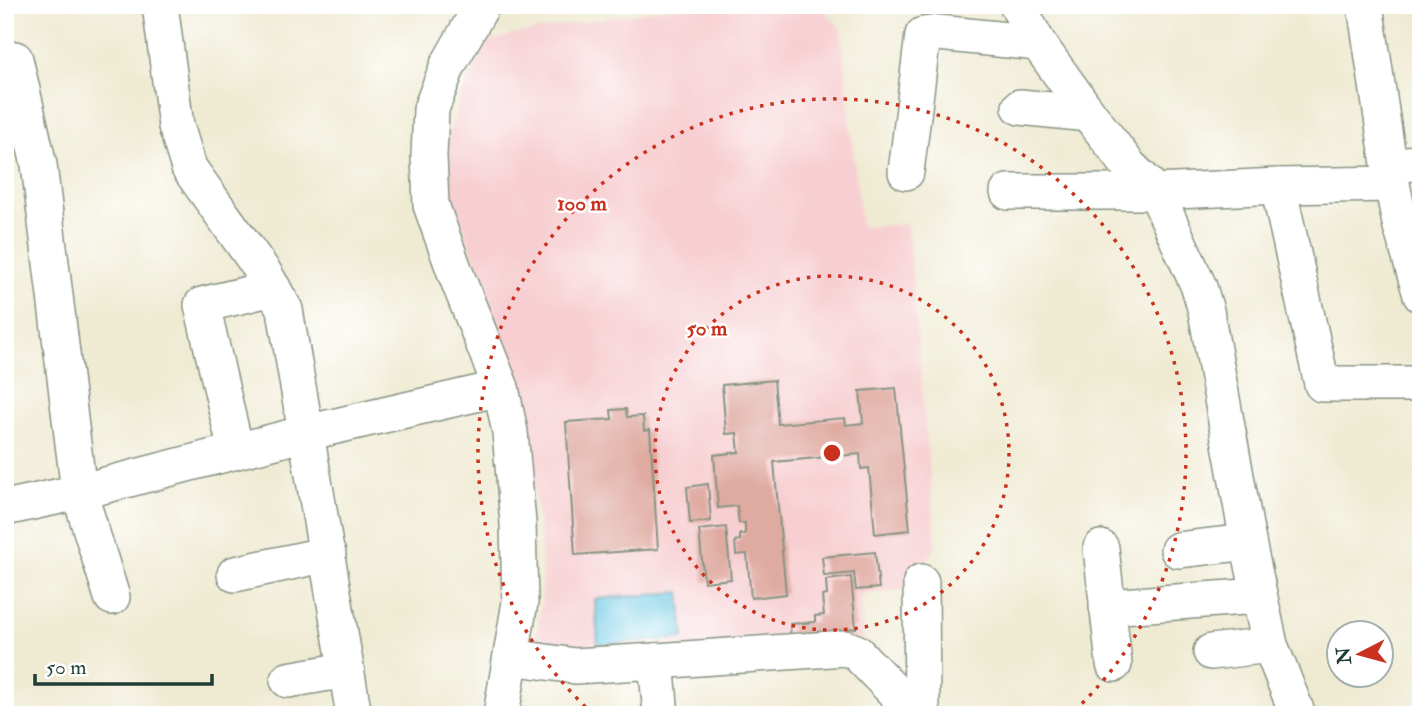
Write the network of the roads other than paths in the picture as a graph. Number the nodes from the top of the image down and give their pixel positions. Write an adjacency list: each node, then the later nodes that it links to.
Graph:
1 (160, 5): 14 (street)
2 (482, 5): 17 (street)
3 (1017, 5): 5 (street)
4 (1365, 5): 9 (street)
5 (1038, 43): 8 (street); 10 (street)
6 (5, 59): 20 (street)
7 (1020, 107): 8 (street)
8 (1089, 114): 13 (street)
9 (1401, 171): 11 (street); 15 (street)
10 (906, 172)
11 (1278, 186): 13 (street); 16 (street)
12 (1008, 192): 13 (street)
13 (1156, 192): 22 (street)
14 (273, 288): 18 (street); 19 (street)
15 (1421, 295)
16 (1421, 384)
17 (501, 388): 18 (street); 33 (street)
18 (306, 433): 19 (street); 25 (street)
19 (236, 451): 20 (street)
20 (79, 492): 21 (street); 29 (street)
21 (5, 509)
22 (1248, 542): 24 (street); 28 (street)
23 (1101, 548): 30 (street)
24 (1178, 550)
25 (328, 554): 26 (street); 36 (street)
26 (235, 574)
27 (920, 582): 41 (street)
28 (1259, 596): 30 (street); 31 (street)
29 (112, 597)
30 (1107, 607): 35 (street)
31 (1270, 645): 32 (street); 42 (street)
32 (1211, 652)
33 (511, 657): 34 (street); 39 (street)
34 (656, 661): 40 (street); 41 (street)
35 (1114, 664)
36 (345, 670): 37 (street); 38 (street)
37 (288, 680)
38 (354, 715)
39 (501, 715)
40 (661, 715)
41 (919, 715)
42 (1298, 715)

